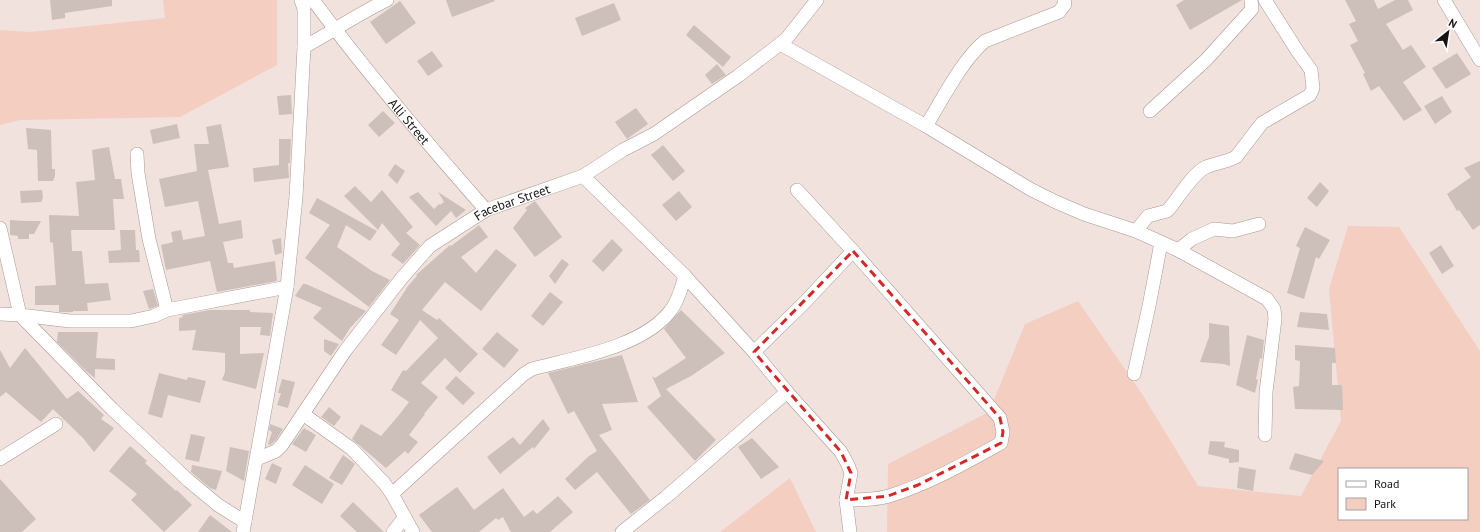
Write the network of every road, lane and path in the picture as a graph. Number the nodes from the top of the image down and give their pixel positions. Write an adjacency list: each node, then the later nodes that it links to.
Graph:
1 (301, 0): 11 (street)
2 (313, 0): 9 (street, Alli Street)
3 (387, 0): 9 (street)
4 (817, 0): 10 (street, Facebar Street)
5 (1064, 0): 14 (street)
6 (1251, 0): 13 (street)
7 (1265, 0): 21 (street)
8 (1444, 0): 12 (street)
9 (335, 30): 11 (street); 18 (street, Alli Street)
10 (780, 44): 14 (street); 16 (street, Facebar Street)
11 (304, 47): 26 (street)
12 (1480, 60)
13 (1150, 111)
14 (926, 126): 21 (street)
15 (137, 154): 27 (street)
16 (583, 176): 18 (street, Facebar Street); 25 (street)
17 (797, 190): 24 (street)
18 (486, 210): 33 (street, Facebar Street)
19 (1259, 224): 23 (street)
20 (0, 228): 29 (street)
21 (1136, 231): 22 (street)
22 (1161, 243): 23 (street); 31 (street)
23 (1178, 250): 35 (street)
24 (853, 251): 30 (street); 39 (street)
25 (685, 276): 30 (street); 38 (street)
26 (287, 287): 27 (street); 37 (street)
27 (167, 310): 29 (street)
28 (0, 314): 29 (street)
29 (20, 315): 41 (street)
30 (754, 352): 32 (street)
31 (1134, 374)
32 (787, 392): 39 (street); 44 (street)
33 (303, 414): 37 (street, Facebar Street); 38 (street)
34 (56, 424): 36 (street)
35 (1265, 435)
36 (0, 459)
37 (257, 459): 41 (street)
38 (392, 494): 40 (street)
39 (846, 500): 45 (street)
40 (404, 518): 42 (street); 43 (street)
41 (244, 527)
42 (394, 532)
43 (413, 532)
44 (622, 532)
45 (850, 532)

